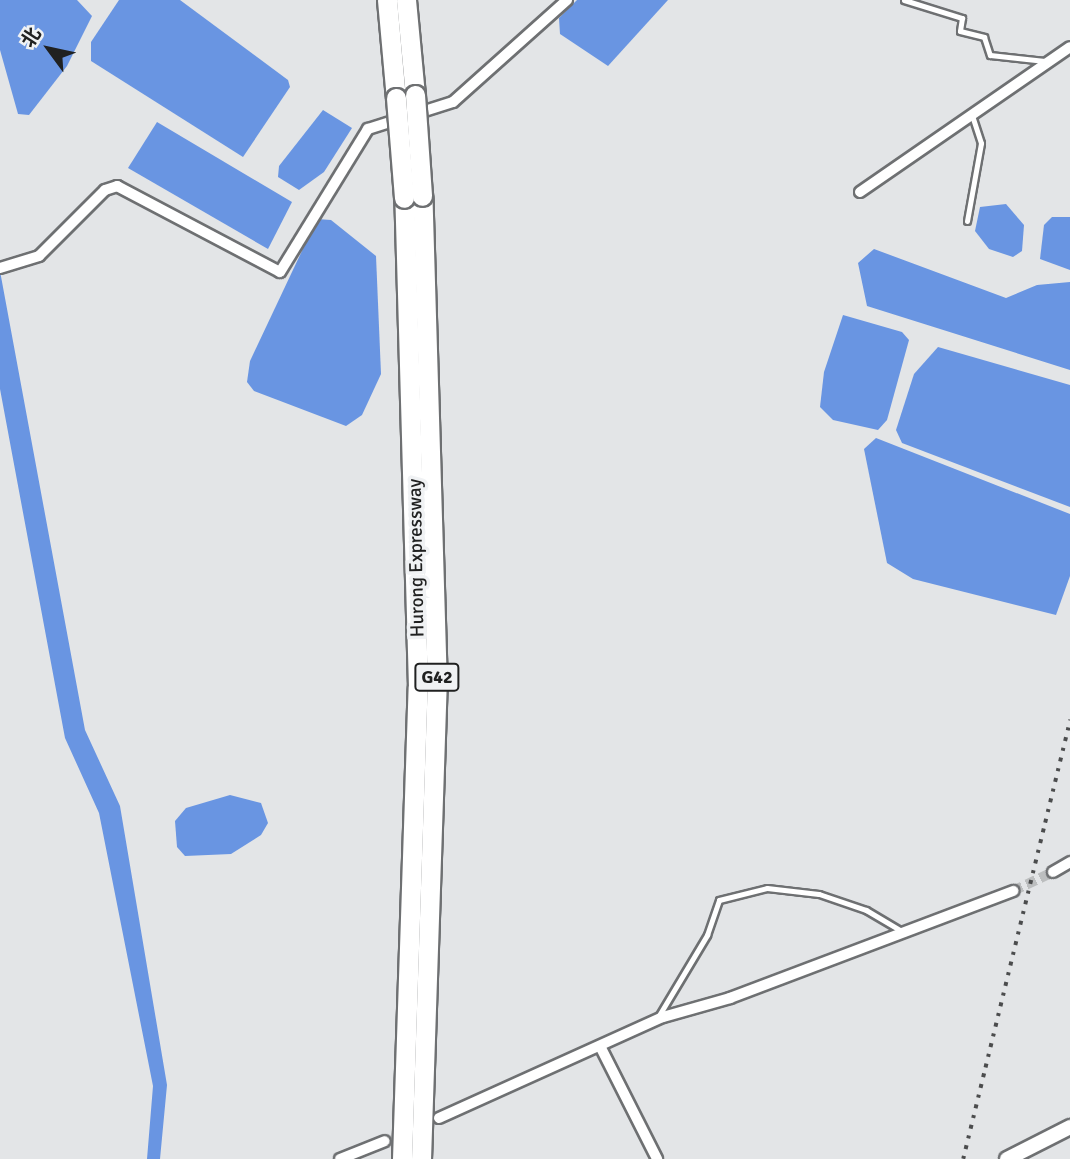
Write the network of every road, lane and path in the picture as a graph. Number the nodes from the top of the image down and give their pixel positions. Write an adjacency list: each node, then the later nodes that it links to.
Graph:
1 (387, 0): 7 (highway, Hurong Expressway / G42)
2 (406, 0): 7 (highway, Hurong Expressway / G42)
3 (567, 0): 12 (street)
4 (904, 0): 6 (lane)
5 (1070, 47): 6 (street)
6 (1049, 62): 8 (street)
7 (405, 97): 10 (highway, Hurong Expressway / G42, bridge)
8 (972, 115): 9 (street); 11 (lane)
9 (860, 192)
10 (413, 197): 23 (highway, Hurong Expressway / G42); 24 (highway, Hurong Expressway / G42)
11 (967, 221)
12 (0, 268)
13 (1070, 862): 14 (street)
14 (1052, 872)
15 (1013, 891): 16 (street)
16 (903, 933): 17 (street); 17 (lane)
17 (657, 1020): 18 (street)
18 (600, 1046): 19 (street); 25 (street)
19 (439, 1118)
20 (1070, 1127): 26 (main road)
21 (385, 1141): 22 (street)
22 (340, 1159)
23 (402, 1159)
24 (421, 1159)
25 (657, 1159)
26 (1007, 1159)

